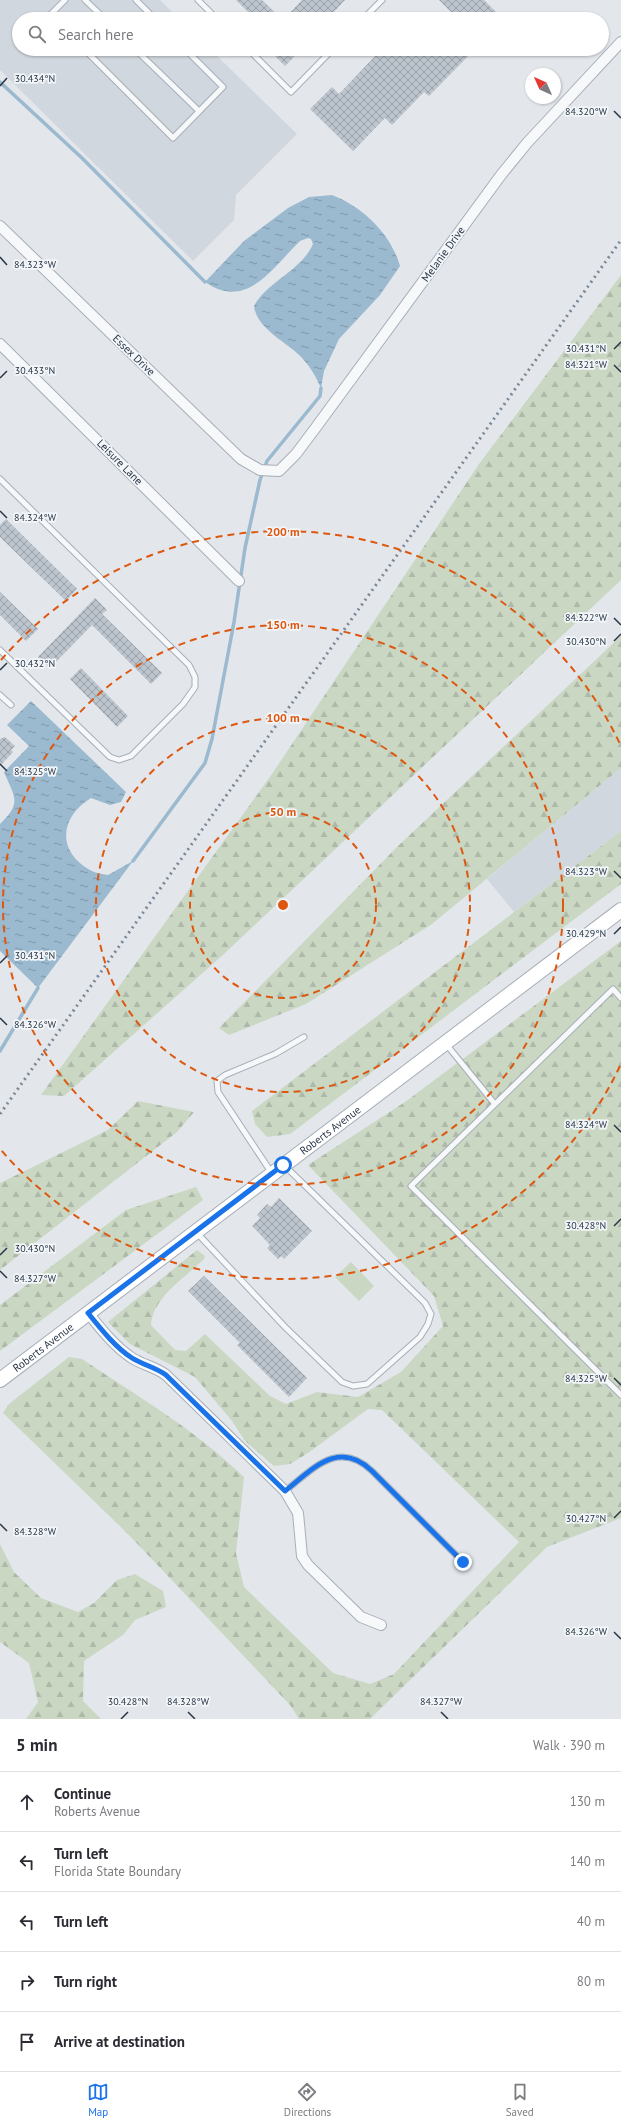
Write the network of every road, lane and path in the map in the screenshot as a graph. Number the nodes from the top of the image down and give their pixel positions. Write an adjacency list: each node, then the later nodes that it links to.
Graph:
1 (65, 0): 6 (lane)
2 (85, 0): 7 (lane)
3 (136, 0): 8 (lane)
4 (198, 0): 9 (lane)
5 (382, 0): 10 (lane)
6 (53, 12)
7 (97, 12)
8 (148, 12)
9 (210, 12)
10 (370, 12)
11 (621, 42): 12 (street, Melanie Drive)
12 (609, 55)
13 (91, 56): 19 (lane)
14 (142, 56): 19 (lane)
15 (192, 56): 19 (lane)
16 (255, 56): 17 (lane)
17 (326, 56)
18 (608, 56): 22 (street, Melanie Drive)
19 (199, 111)
20 (0, 226): 22 (street, Essex Drive)
21 (0, 344): 24 (street, Leisure Lane)
22 (268, 471)
23 (0, 479): 25 (lane)
24 (239, 581)
25 (0, 650)
26 (0, 695): 27 (lane)
27 (11, 705)
28 (621, 910): 31 (street, Roberts Avenue)
29 (621, 998): 32 (lane)
30 (304, 1037): 33 (lane)
31 (446, 1043): 32 (lane); 33 (street, Roberts Avenue)
32 (494, 1103): 37 (lane)
33 (277, 1169): 34 (street, Roberts Avenue); 34 (lane)
34 (195, 1231): 35 (street, Roberts Avenue)
35 (88, 1313): 36 (street, Roberts Avenue); 38 (street)
36 (0, 1380)
37 (621, 1395)
38 (285, 1491): 39 (lane); 40 (street)
39 (463, 1562)
40 (381, 1625)

